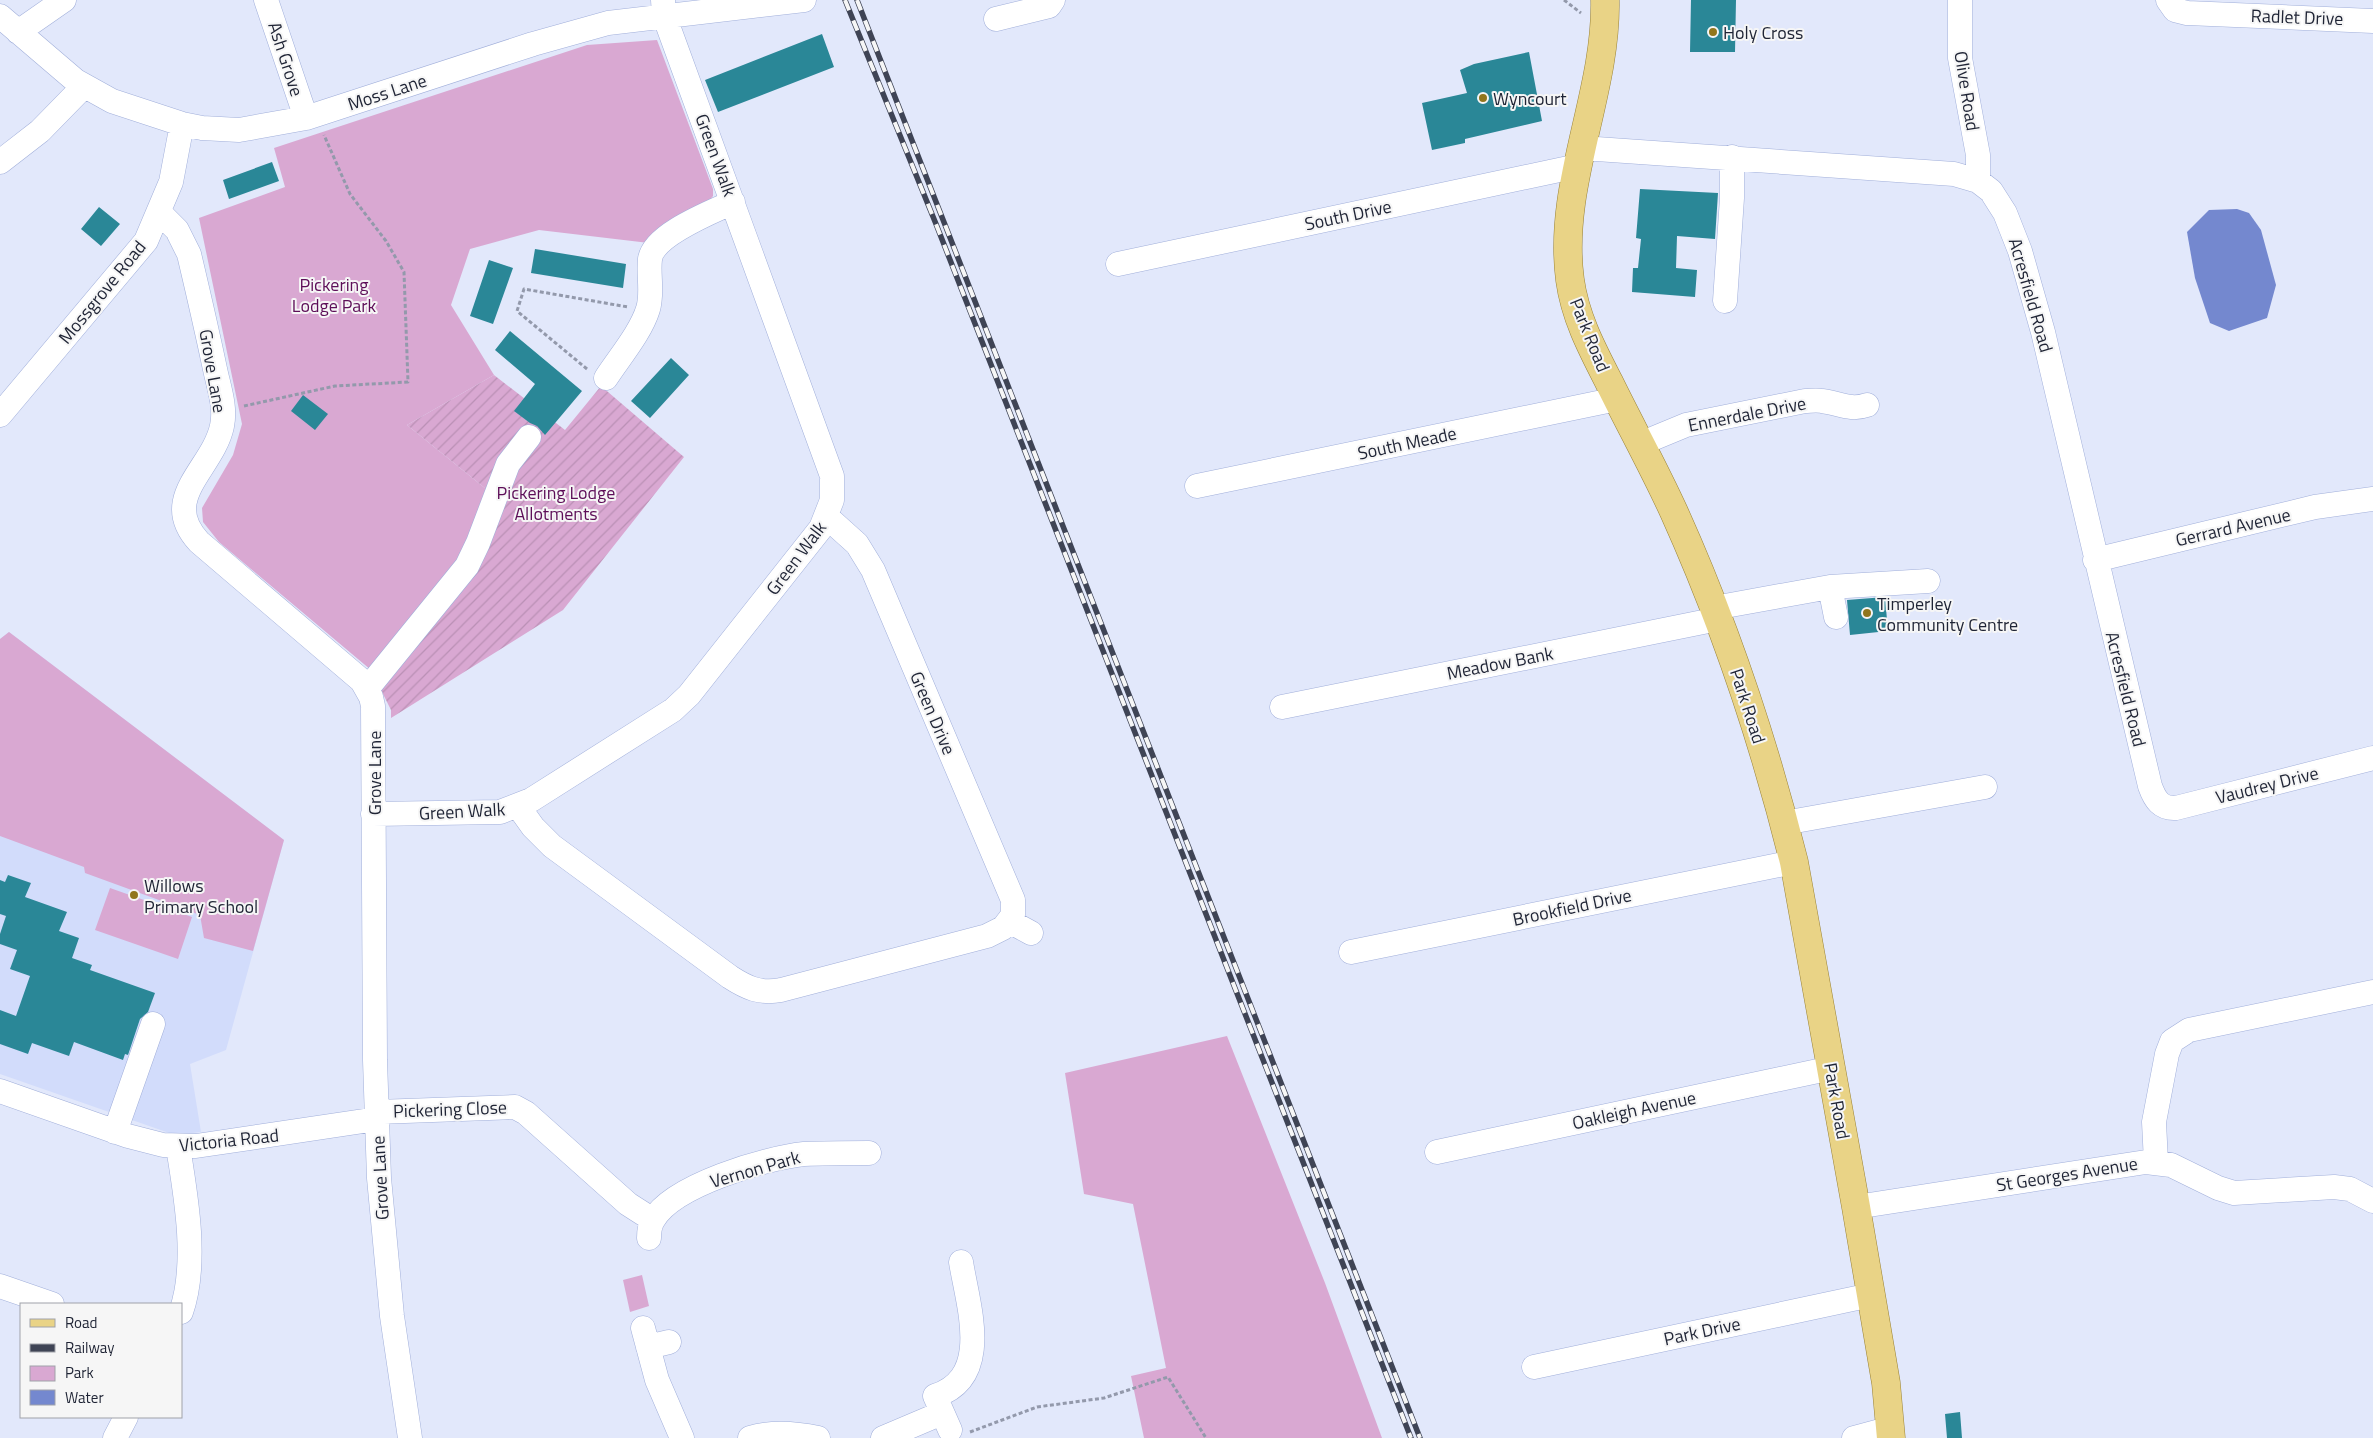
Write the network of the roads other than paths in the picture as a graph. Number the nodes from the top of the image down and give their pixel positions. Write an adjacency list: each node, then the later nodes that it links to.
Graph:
1 (64, 0): 12 (street)
2 (266, 0): 14 (street, Ash Grove)
3 (804, 0): 8 (street, Moss Lane)
4 (1053, 0): 10 (street)
5 (1606, 0): 16 (main road, Park Road)
6 (1960, 0): 19 (street, Olive Road)
7 (2168, 0): 11 (street, Radlet Drive)
8 (664, 8): 14 (street, Moss Lane); 20 (street, Green Walk)
9 (0, 16): 12 (street, Moss Lane)
10 (996, 19)
11 (2373, 20)
12 (18, 32): 13 (street, Moss Lane)
13 (83, 86): 15 (street, Moss Lane); 18 (street)
14 (311, 116): 15 (street, Moss Lane)
15 (182, 124): 21 (street, Mossgrove Road)
16 (1580, 157): 17 (street, Acresfield Road); 22 (street, South Drive); 25 (main road, Park Road)
17 (1732, 157): 19 (street, Acresfield Road); 23 (street)
18 (0, 162)
19 (1978, 181): 33 (street, Acresfield Road)
20 (733, 202): 24 (street); 32 (street, Green Walk)
21 (159, 212): 27 (street, Mossgrove Road); 38 (street, Grove Lane)
22 (1118, 264)
23 (1725, 301)
24 (606, 378)
25 (1617, 399): 29 (main road, Park Road); 30 (street, South Meade)
26 (1863, 413): 29 (street, Ennerdale Drive)
27 (0, 415)
28 (529, 437): 38 (street)
29 (1640, 444): 36 (main road, Park Road)
30 (1197, 486)
31 (2373, 499): 33 (street, Gerrard Avenue)
32 (827, 516): 43 (street, Green Walk); 47 (street, Green Drive)
33 (2095, 560): 42 (street, Acresfield Road)
34 (1928, 581): 35 (street, Meadow Bank)
35 (1830, 587): 36 (street, Meadow Bank); 37 (street)
36 (1716, 614): 39 (street, Meadow Bank); 45 (main road, Park Road)
37 (1836, 617)
38 (367, 689): 44 (street, Grove Lane)
39 (1282, 707)
40 (2373, 758): 42 (street, Vaudrey Drive)
41 (1985, 787): 45 (street)
42 (2161, 805)
43 (518, 806): 44 (street, Green Walk); 47 (street)
44 (374, 814): 54 (street, Grove Lane)
45 (1784, 823): 46 (main road, Park Road)
46 (1794, 862): 49 (street, Brookfield Drive); 52 (main road, Park Road)
47 (1009, 922): 48 (street)
48 (1031, 933)
49 (1351, 952)
50 (2373, 992): 59 (street, St Georges Avenue)
51 (153, 1024): 55 (street)
52 (1832, 1068): 58 (street, Oakleigh Avenue); 62 (main road, Park Road)
53 (0, 1091): 55 (street, Victoria Road)
54 (377, 1115): 56 (street, Victoria Road); 60 (street, Pickering Close); 73 (street, Grove Lane)
55 (115, 1132): 56 (street, Victoria Road)
56 (178, 1147): 67 (street)
57 (869, 1152): 60 (street, Vernon Park)
58 (1437, 1152)
59 (2156, 1162): 61 (street); 62 (street, St Georges Avenue)
60 (589, 1170)
61 (2373, 1201)
62 (1856, 1207): 65 (main road, Park Road)
63 (960, 1262): 77 (street)
64 (0, 1286): 66 (street)
65 (1871, 1295): 69 (street, Park Drive); 71 (main road, Park Road)
66 (49, 1303)
67 (182, 1309)
68 (653, 1339): 74 (street)
69 (1534, 1367)
70 (125, 1418): 72 (street)
71 (1891, 1433): 78 (street)
72 (115, 1438)
73 (410, 1438)
74 (682, 1438)
75 (750, 1438): 76 (street)
76 (818, 1438)
77 (882, 1438)
78 (1854, 1438)

